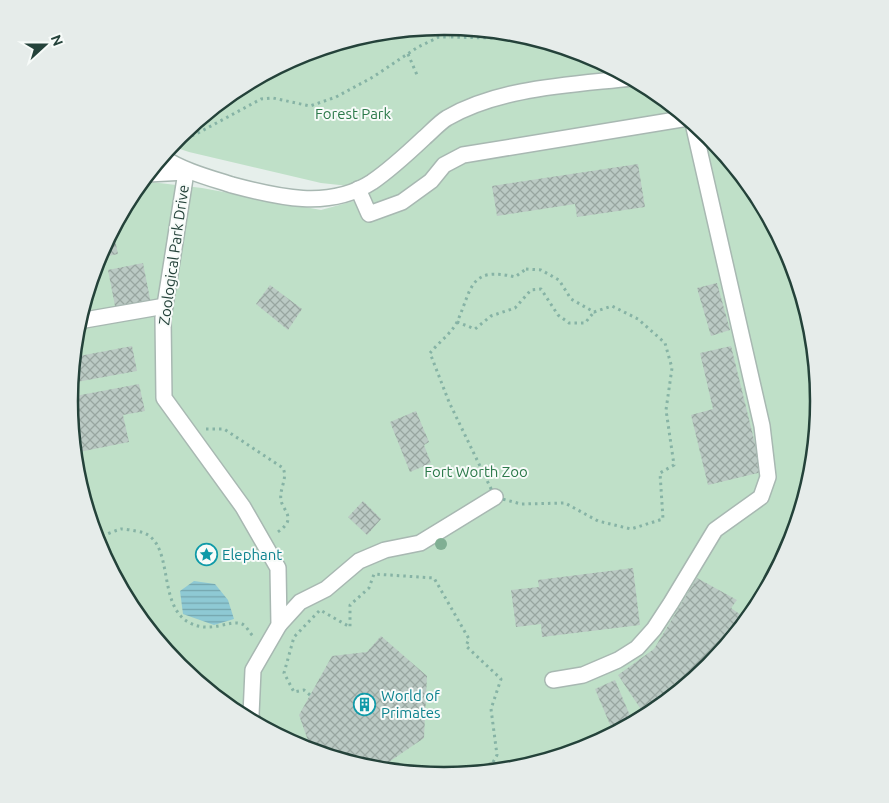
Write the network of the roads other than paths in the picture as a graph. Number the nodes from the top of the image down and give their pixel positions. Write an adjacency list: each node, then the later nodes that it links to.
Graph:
1 (620, 80): 7 (street)
2 (678, 120): 7 (street)
3 (696, 135): 12 (street)
4 (168, 161): 5 (street)
5 (186, 172): 6 (street); 7 (street); 8 (street, Zoological Park Drive)
6 (158, 173)
7 (358, 189)
8 (165, 306): 9 (street); 11 (street, Zoological Park Drive)
9 (87, 319)
10 (495, 496): 11 (street)
11 (279, 625): 13 (street)
12 (553, 680)
13 (251, 713)

